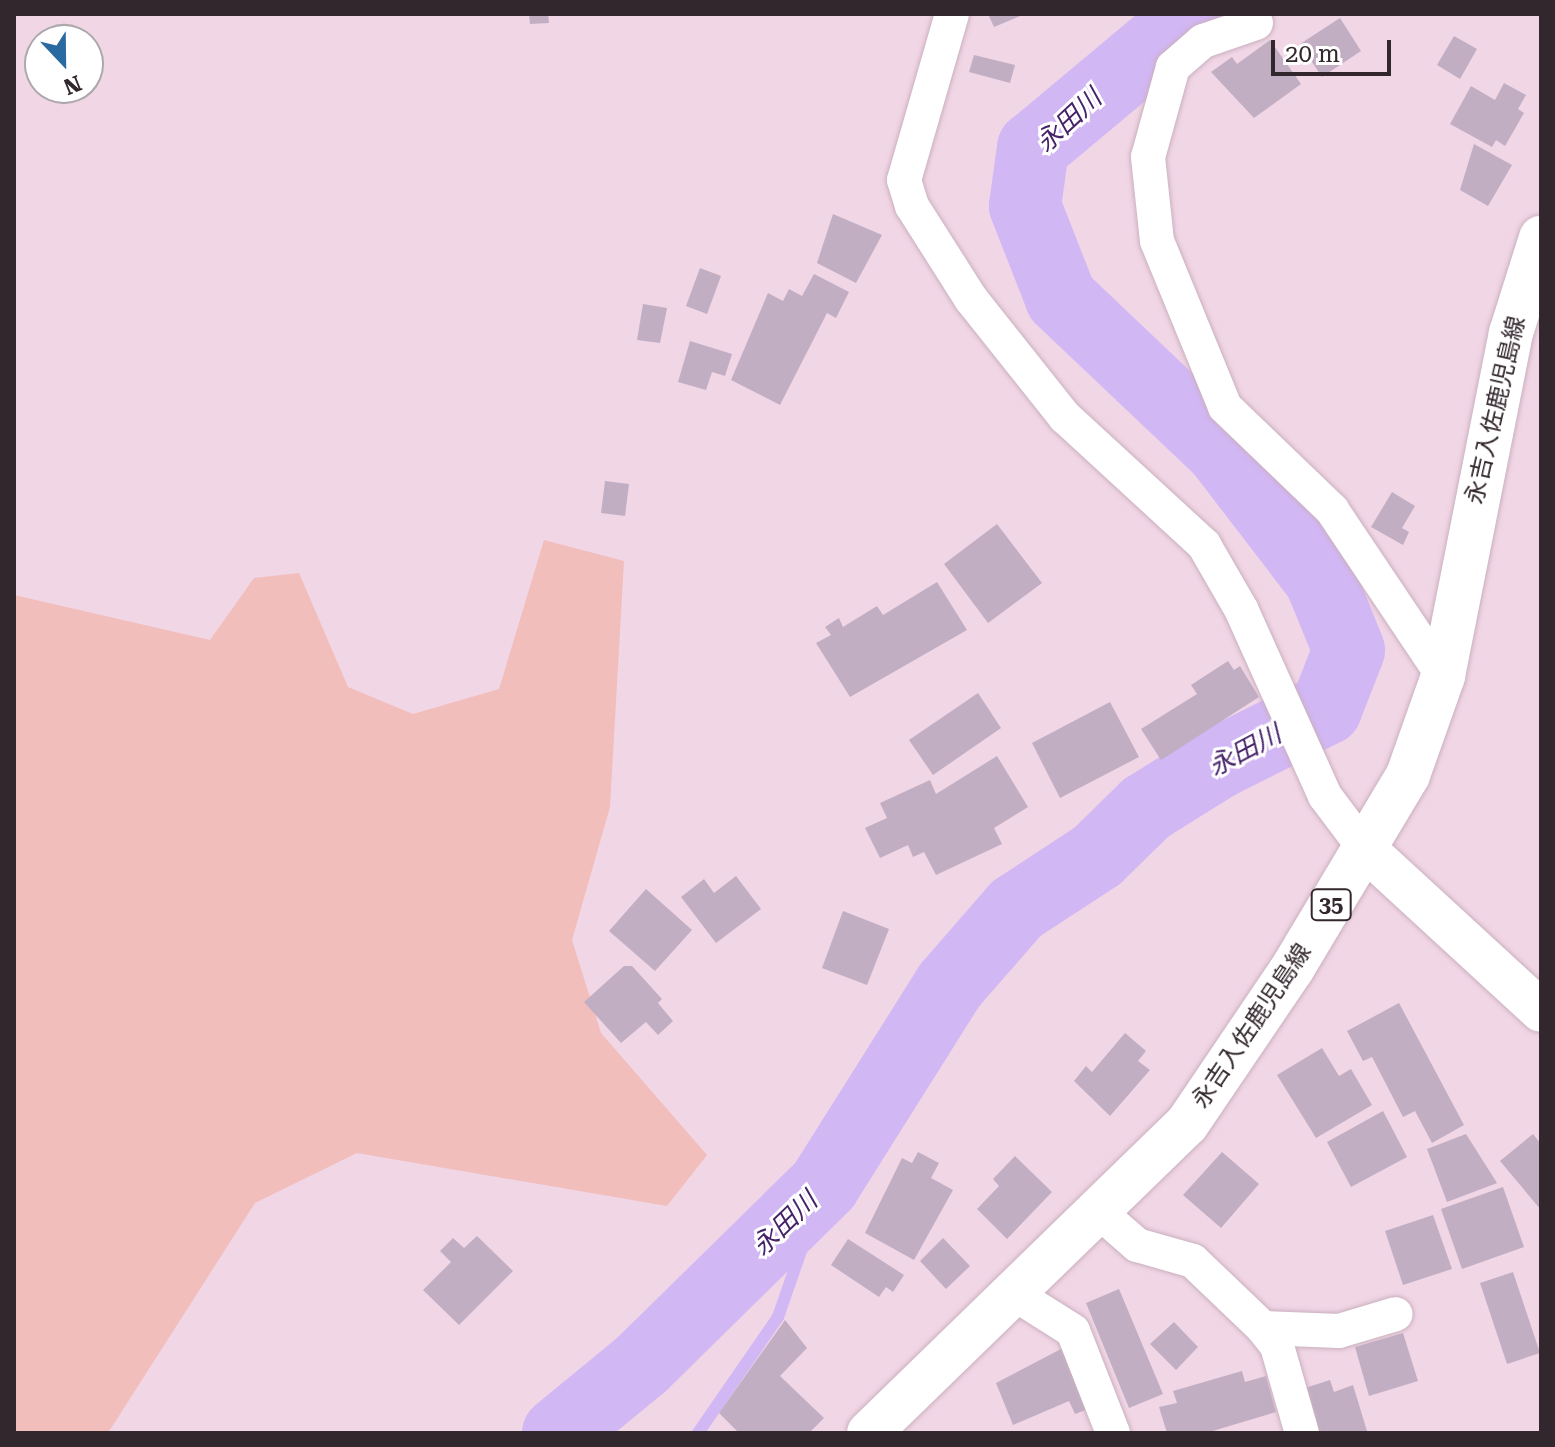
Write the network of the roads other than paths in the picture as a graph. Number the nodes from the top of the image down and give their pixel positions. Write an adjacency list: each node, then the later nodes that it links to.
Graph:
1 (952, 14): 5 (street)
2 (1256, 23): 4 (street)
3 (1541, 238): 4 (main road, 永吉入佐鹿児島線 / 35)
4 (1443, 676): 5 (main road, 永吉入佐鹿児島線 / 35)
5 (1365, 849): 6 (street); 7 (main road, 永吉入佐鹿児島線 / 35)
6 (1541, 1011)
7 (1098, 1211): 8 (main road, 永吉入佐鹿児島線 / 35); 10 (street)
8 (1013, 1293): 11 (main road, 永吉入佐鹿児島線 / 35); 12 (street)
9 (1396, 1314): 10 (street)
10 (1263, 1328): 13 (street)
11 (869, 1433)
12 (1113, 1433)
13 (1302, 1433)

